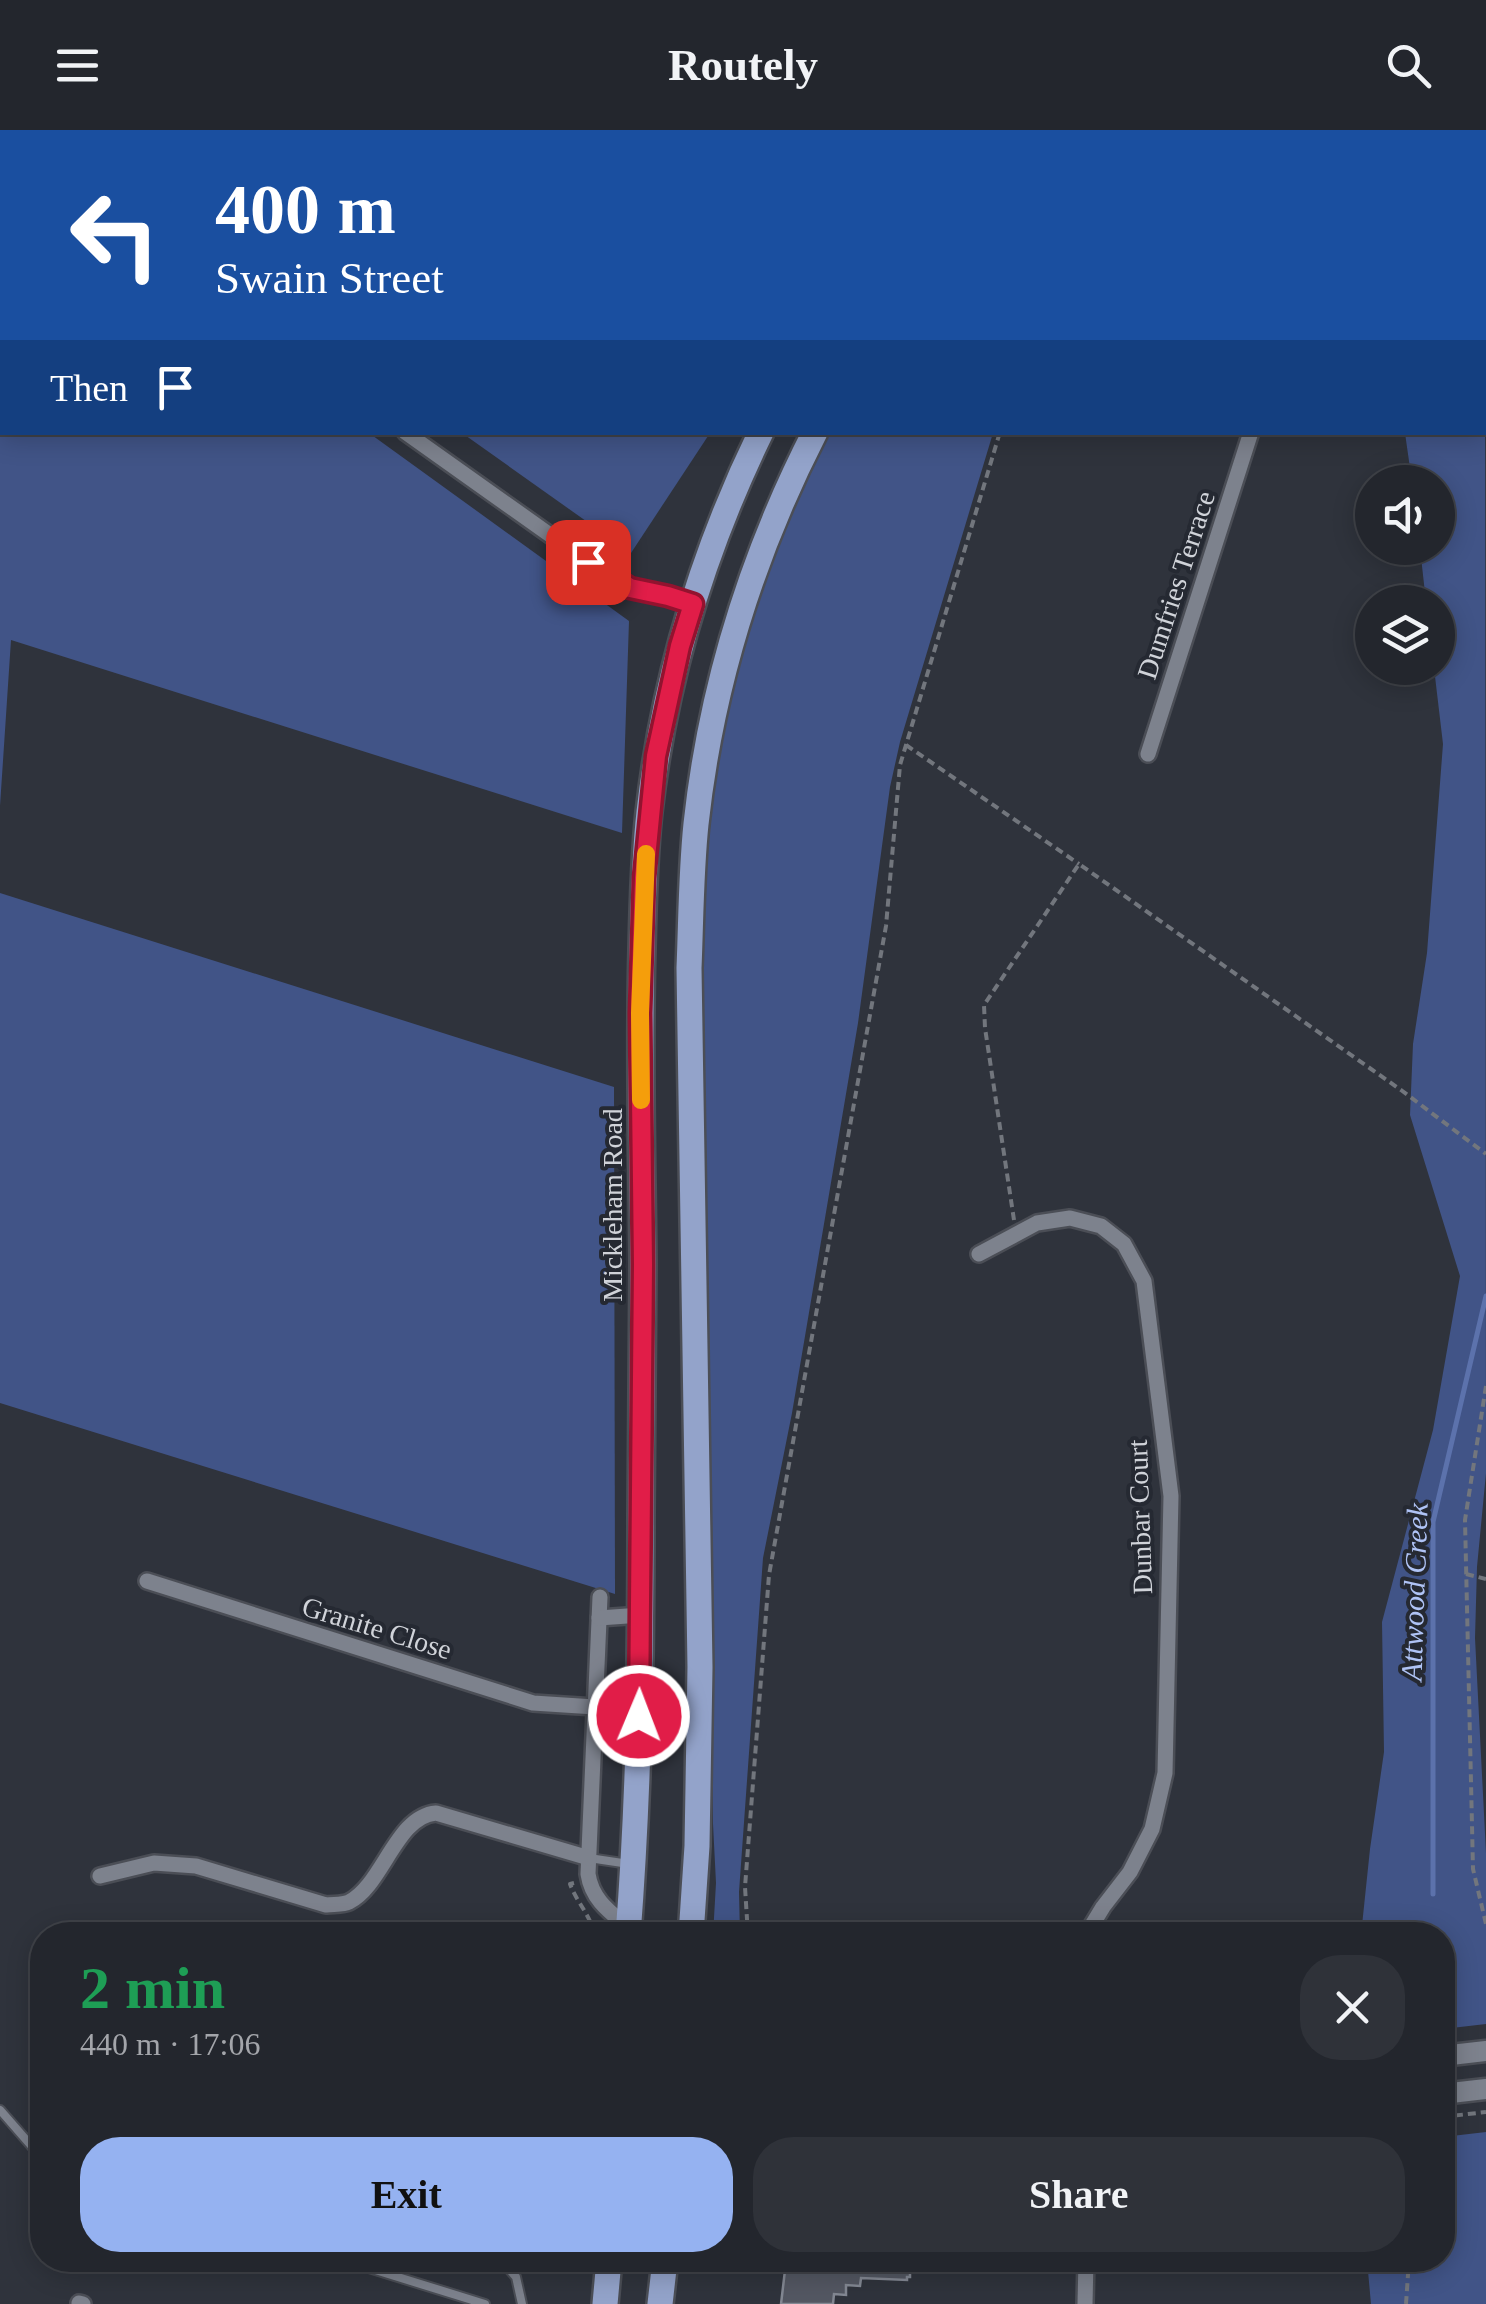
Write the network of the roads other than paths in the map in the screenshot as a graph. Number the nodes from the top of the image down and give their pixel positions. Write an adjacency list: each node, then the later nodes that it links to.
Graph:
1 (410, 435): 5 (street)
2 (760, 435): 5 (main road, Mickleham Road)
3 (814, 435): 18 (main road)
4 (1251, 435): 6 (street, Dumfries Terrace)
5 (693, 604): 10 (main road, Mickleham Road)
6 (1148, 754)
7 (979, 1254): 19 (street, Dunbar Court)
8 (146, 1582): 12 (street, Granite Close)
9 (600, 1596): 11 (street)
10 (641, 1615): 11 (street); 14 (main road, Mickleham Road)
11 (599, 1618): 12 (street)
12 (595, 1707): 13 (street)
13 (589, 1858): 14 (lane); 15 (street); 16 (street)
14 (634, 1865): 17 (main road, Mickleham Road)
15 (100, 1876)
16 (619, 1922)
17 (630, 1922)
18 (693, 1922)
19 (1094, 1922)
20 (1486, 2050): 21 (street)
21 (1455, 2054)
22 (1486, 2088): 23 (street)
23 (1455, 2092)
24 (0, 2110): 25 (lane)
25 (30, 2144)
26 (396, 2272): 31 (lane)
27 (511, 2272): 32 (lane)
28 (608, 2272): 33 (main road)
29 (663, 2272): 34 (main road)
30 (1086, 2272): 35 (street)
31 (486, 2304)
32 (522, 2304)
33 (605, 2304)
34 (660, 2304)
35 (1085, 2304)

